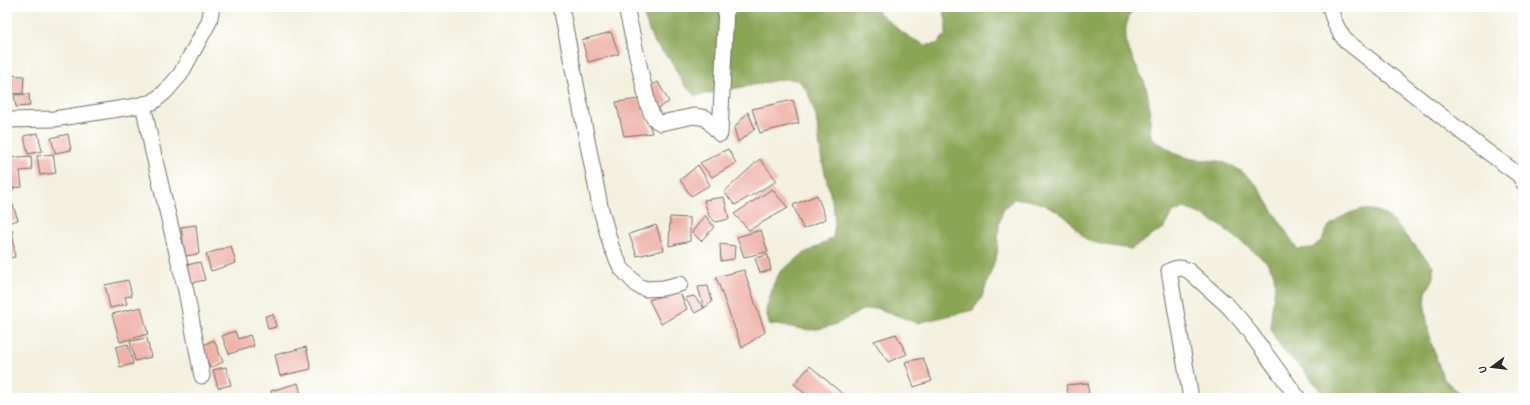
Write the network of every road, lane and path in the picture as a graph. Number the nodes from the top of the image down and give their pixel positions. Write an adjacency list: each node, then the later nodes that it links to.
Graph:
1 (212, 7): 6 (street)
2 (561, 7): 9 (street)
3 (626, 7): 4 (street)
4 (726, 7)
5 (1330, 7): 8 (street)
6 (143, 104): 7 (street); 10 (street)
7 (7, 120)
8 (1522, 177)
9 (680, 284)
10 (202, 376)
11 (1191, 398): 12 (street)
12 (1298, 398)

